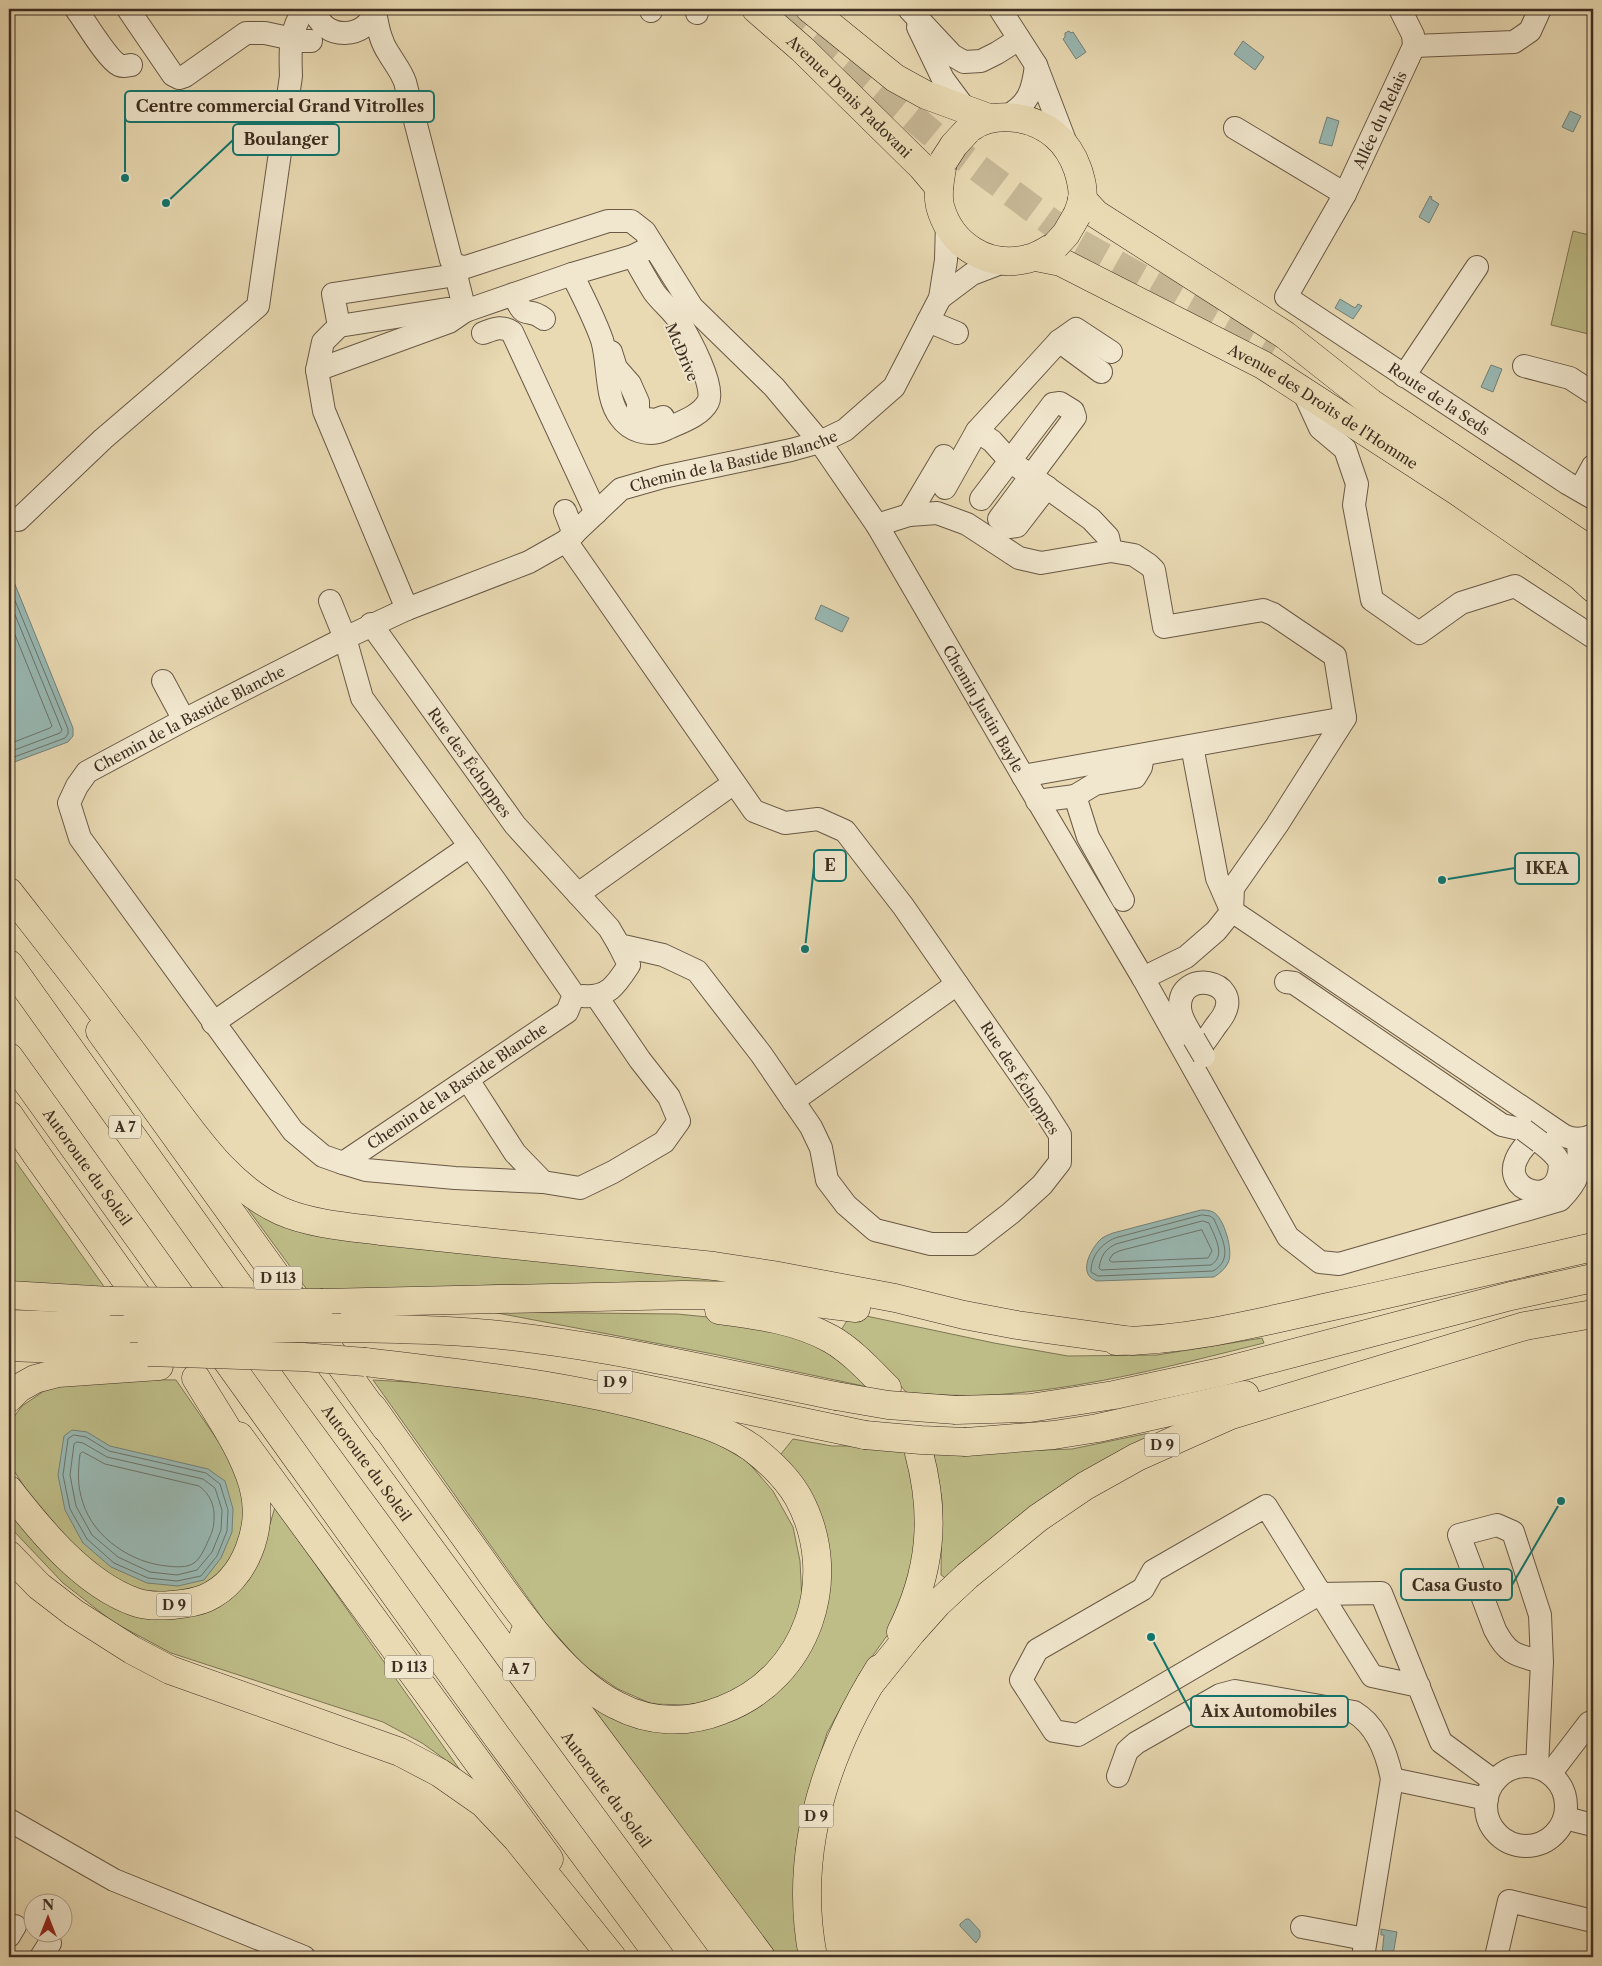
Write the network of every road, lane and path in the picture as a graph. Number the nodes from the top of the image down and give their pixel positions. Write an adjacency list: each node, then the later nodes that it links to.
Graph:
1 (76, 9): 17 (street)
2 (128, 9): 14 (street)
3 (305, 9): 14 (street)
4 (315, 9): 12 (street)
5 (756, 9): 22 (main road, Avenue Denis Padovani)
6 (810, 9): 19 (main road)
7 (909, 9): 13 (street); 19 (street)
8 (1000, 9): 13 (street)
9 (1400, 9): 15 (street)
10 (1540, 9): 15 (street)
11 (375, 10): 12 (street); 16 (street)
12 (342, 33): 14 (street); 16 (street)
13 (1019, 39): 18 (street)
14 (301, 40): 65 (street)
15 (1414, 46): 23 (street, Allée du Relais)
16 (388, 54): 31 (street)
17 (131, 65)
18 (1036, 65): 19 (street); 21 (street)
19 (982, 119): 21 (main road); 22 (main road, bridge)
20 (1235, 128): 23 (street)
21 (1067, 146): 24 (main road)
22 (941, 175): 25 (main road)
23 (1345, 194): 35 (street, Allée du Relais)
24 (1080, 207): 26 (main road, bridge); 58 (main road, Avenue des Droits de l'Homme)
25 (946, 222): 29 (main road); 36 (street)
26 (1045, 251): 29 (main road); 50 (main road, Avenue des Droits de l'Homme)
27 (658, 254): 28 (street); 31 (street, Chemin Justin Bayle); 34 (street); 39 (street, Chemin Justin Bayle)
28 (633, 256): 32 (street); 34 (street)
29 (1006, 261): 36 (street)
30 (1478, 267): 49 (street)
31 (456, 270): 37 (street); 41 (street, Chemin Justin Bayle)
32 (572, 274): 33 (street); 44 (street)
33 (514, 294): 37 (street); 38 (street)
34 (656, 294): 44 (street, McDrive); 45 (street)
35 (1286, 297): 49 (street, Route de la Seds)
36 (940, 298): 40 (street, Chemin de la Bastide Blanche)
37 (465, 311): 41 (street); 48 (street)
38 (544, 319)
39 (705, 320): 45 (street); 53 (street, Chemin Justin Bayle)
40 (928, 321): 43 (street); 53 (street, Chemin de la Bastide Blanche)
41 (339, 326): 48 (street)
42 (483, 333): 63 (street)
43 (957, 333)
44 (602, 339): 45 (street)
45 (692, 348)
46 (1106, 362): 52 (street)
47 (1524, 366): 51 (street)
48 (317, 370): 72 (street)
49 (1404, 376): 60 (street, Route de la Seds)
50 (1303, 391): 58 (main road, Avenue des Droits de l'Homme); 74 (street)
51 (1593, 393)
52 (977, 430): 55 (street); 59 (street)
53 (820, 442): 63 (street, Chemin de la Bastide Blanche); 66 (street, Chemin Justin Bayle)
54 (944, 456): 64 (street)
55 (1010, 461): 57 (street); 57 (street); 61 (street)
56 (1593, 466): 60 (street)
57 (1039, 481): 68 (street)
58 (1464, 481): 58 (main road); 69 (main road, Avenue des Droits de l'Homme); 70 (main road, Avenue des Droits de l'Homme)
59 (945, 488)
60 (1586, 494)
61 (981, 499)
62 (565, 511): 67 (street, Rue des Échoppes)
63 (596, 513): 67 (street, Chemin de la Bastide Blanche)
64 (909, 515): 66 (street); 68 (street)
65 (18, 520)
66 (877, 525): 81 (street, Chemin Justin Bayle)
67 (570, 537): 72 (street, Chemin de la Bastide Blanche); 82 (street, Rue des Échoppes)
68 (1111, 551): 77 (street)
69 (1593, 552)
70 (1589, 583)
71 (330, 601): 75 (street)
72 (406, 608): 73 (street, Chemin de la Bastide Blanche)
73 (372, 624): 75 (street, Chemin de la Bastide Blanche); 87 (street, Rue des Échoppes)
74 (1593, 637)
75 (345, 638): 78 (street, Chemin de la Bastide Blanche); 85 (street)
76 (163, 681): 78 (street)
77 (1345, 718): 79 (street); 90 (street)
78 (184, 720): 98 (street, Chemin de la Bastide Blanche)
79 (1192, 746): 80 (street); 90 (street)
80 (1143, 755): 81 (street); 83 (street)
81 (1023, 776): 84 (street, Chemin Justin Bayle)
82 (734, 783): 87 (street); 95 (street, Rue des Échoppes)
83 (1075, 796): 84 (street); 88 (street)
84 (1037, 801): 93 (street, Chemin Justin Bayle)
85 (470, 846): 96 (street); 98 (street)
86 (9, 892): 123 (main road)
87 (578, 894): 91 (street, Rue des Échoppes)
88 (1123, 900)
89 (9, 903): 130 (main road, D 113)
90 (1232, 911): 93 (street); 105 (street)
91 (618, 945): 97 (street); 102 (street, Rue des Échoppes)
92 (9, 964): 153 (main road, Autoroute du Soleil / A 7)
93 (1143, 978): 99 (street, Chemin Justin Bayle)
94 (1286, 982): 105 (street)
95 (957, 984): 102 (street); 102 (street, Rue des Échoppes)
96 (574, 995): 97 (street); 101 (street, Chemin de la Bastide Blanche)
97 (597, 997): 109 (street)
98 (213, 1023): 108 (street, Chemin de la Bastide Blanche)
99 (1194, 1049): 106 (street); 110 (street)
100 (9, 1057): 152 (main road, Autoroute du Soleil)
101 (468, 1080): 108 (street, Chemin de la Bastide Blanche); 109 (street)
102 (793, 1101)
103 (9, 1115): 107 (main road, D 113)
104 (9, 1130): 107 (main road)
105 (1537, 1132): 106 (street)
106 (1588, 1138)
107 (36, 1154): 127 (main road, D 113)
108 (342, 1163): 109 (street)
109 (543, 1182)
110 (1438, 1224)
111 (1593, 1230): 119 (main road)
112 (1593, 1247): 119 (main road)
113 (1593, 1278): 121 (main road, D 9, bridge)
114 (9, 1295): 115 (main road)
115 (110, 1301): 116 (main road, bridge); 117 (main road)
116 (465, 1301): 123 (main road); 128 (main road)
117 (9, 1302)
118 (1593, 1310): 122 (main road, D 9)
119 (1312, 1311): 123 (main road)
120 (1593, 1314): 122 (main road)
121 (9, 1324)
122 (1525, 1326): 126 (main road, D 9, bridge); 136 (main road, D 9)
123 (1133, 1341)
124 (9, 1347): 125 (main road, D 9)
125 (154, 1359): 126 (main road, D 9, bridge); 129 (main road, D 9)
126 (363, 1359): 130 (main road)
127 (196, 1378): 132 (main road, D 9); 151 (main road, D 113)
128 (886, 1388)
129 (9, 1398)
130 (373, 1408): 154 (main road, D 113)
131 (919, 1453): 136 (main road, D 9)
132 (9, 1490)
133 (9, 1555): 150 (main road)
134 (1319, 1594): 134 (street); 137 (street); 137 (street)
135 (1542, 1662): 135 (street); 139 (street)
136 (870, 1684): 155 (main road, D 9)
137 (1419, 1686): 142 (street)
138 (1592, 1722): 139 (street)
139 (1544, 1771): 142 (street); 143 (street)
140 (1118, 1776): 141 (street)
141 (1392, 1779): 142 (street); 148 (street)
142 (1490, 1790): 143 (street)
143 (1565, 1818): 145 (street)
144 (9, 1820): 149 (street)
145 (1593, 1825)
146 (1593, 1920): 156 (street)
147 (1302, 1927): 148 (street)
148 (1364, 1948)
149 (304, 1957)
150 (612, 1957)
151 (620, 1957)
152 (660, 1957)
153 (730, 1957)
154 (761, 1957)
155 (812, 1957)
156 (1496, 1957)

